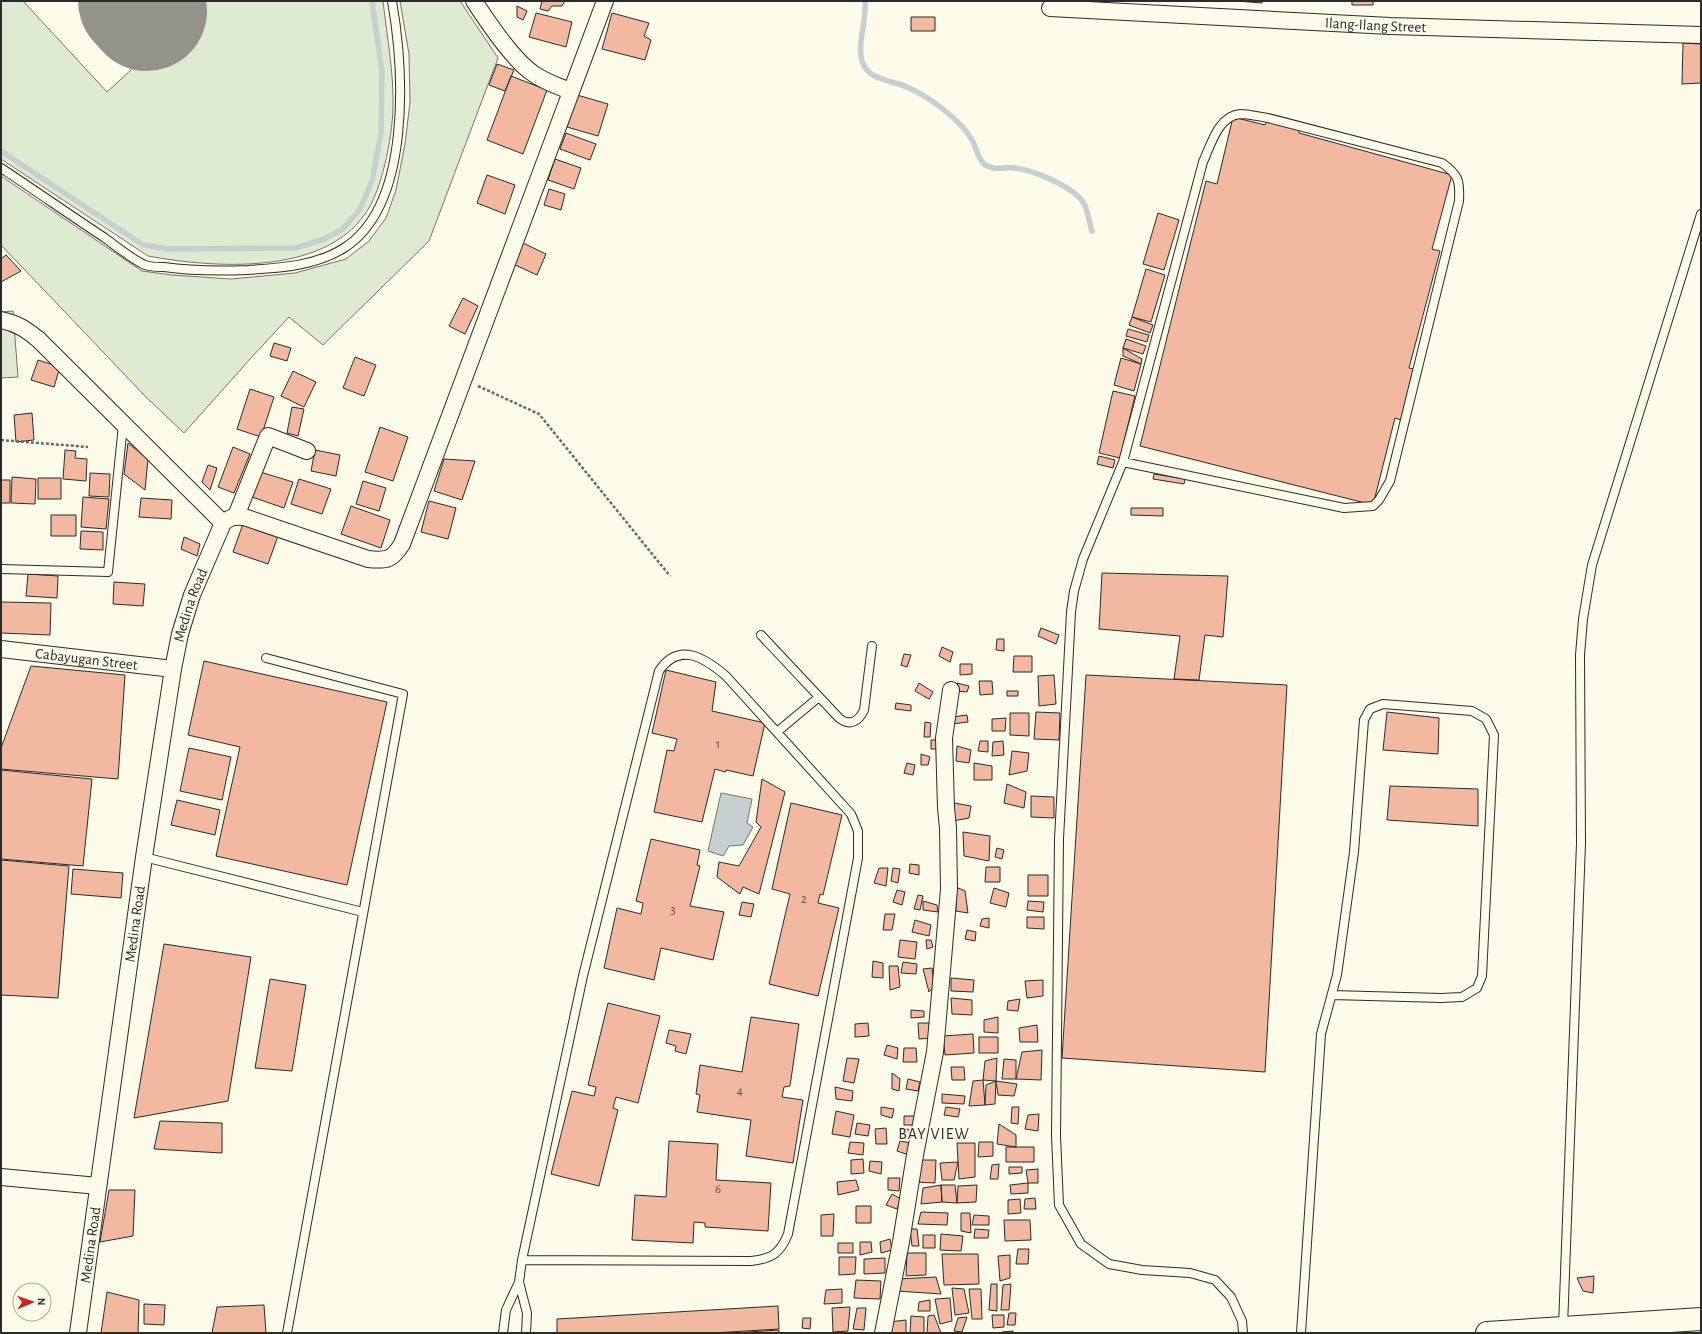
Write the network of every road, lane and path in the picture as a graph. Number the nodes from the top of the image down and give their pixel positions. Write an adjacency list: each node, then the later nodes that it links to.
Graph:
1 (392, 1): 7 (lane)
2 (604, 1): 6 (street)
3 (476, 2): 6 (street)
4 (1050, 8): 5 (street, Ilang-Ilang Street)
5 (1701, 35)
6 (570, 91): 10 (street)
7 (1, 168)
8 (1701, 214): 36 (lane)
9 (1, 320): 11 (street)
10 (463, 379): 16 (street); 18 (path)
11 (123, 424): 16 (street); 17 (lane)
12 (1, 440): 13 (path)
13 (88, 447)
14 (308, 451): 16 (street, Medina Road)
15 (1123, 462): 15 (lane); 42 (lane)
16 (230, 520): 23 (street, Medina Road)
17 (1, 569)
18 (670, 576)
19 (761, 635): 25 (lane)
20 (872, 646): 25 (lane)
21 (1, 649): 23 (street, Cabayugan Street)
22 (266, 658): 28 (lane)
23 (173, 669): 27 (street, Medina Road)
24 (951, 690): 41 (street)
25 (819, 697): 26 (lane)
26 (777, 732): 32 (lane); 32 (lane)
27 (144, 857): 28 (lane); 31 (street, Medina Road)
28 (363, 912): 38 (lane)
29 (1332, 995): 29 (lane); 43 (lane)
30 (1, 1177): 31 (street)
31 (98, 1186): 37 (street, Medina Road)
32 (522, 1260): 33 (lane)
33 (519, 1282): 39 (lane); 40 (lane)
34 (1689, 1324): 35 (main road)
35 (1603, 1329): 36 (main road)
36 (1559, 1330): 44 (main road)
37 (78, 1333)
38 (287, 1333)
39 (503, 1333)
40 (526, 1333)
41 (883, 1333)
42 (1243, 1333)
43 (1301, 1333)
44 (1487, 1333)

